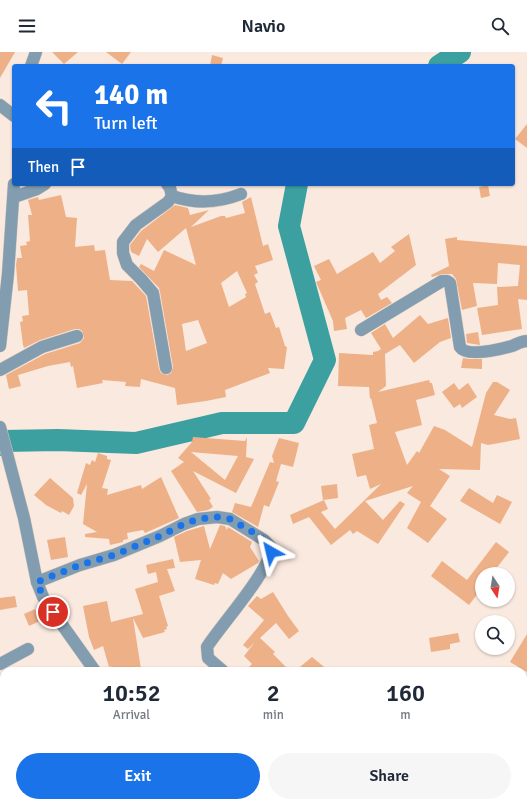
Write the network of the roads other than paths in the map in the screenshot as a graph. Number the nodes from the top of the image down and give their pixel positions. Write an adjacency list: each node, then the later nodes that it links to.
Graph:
1 (36, 52): 2 (street)
2 (32, 64)
3 (0, 105): 4 (street)
4 (12, 114)
5 (14, 186): 10 (street)
6 (42, 186): 10 (street)
7 (168, 186): 9 (street)
8 (241, 194): 9 (street)
9 (172, 196): 16 (street)
10 (14, 197): 11 (street)
11 (4, 273): 15 (street)
12 (361, 330): 14 (street)
13 (76, 336): 17 (street)
14 (527, 341)
15 (0, 346)
16 (166, 368)
17 (0, 370)
18 (1, 430): 19 (street)
19 (37, 582): 22 (street); 23 (street)
20 (28, 649): 21 (street)
21 (0, 664)
22 (92, 667)
23 (218, 667)

